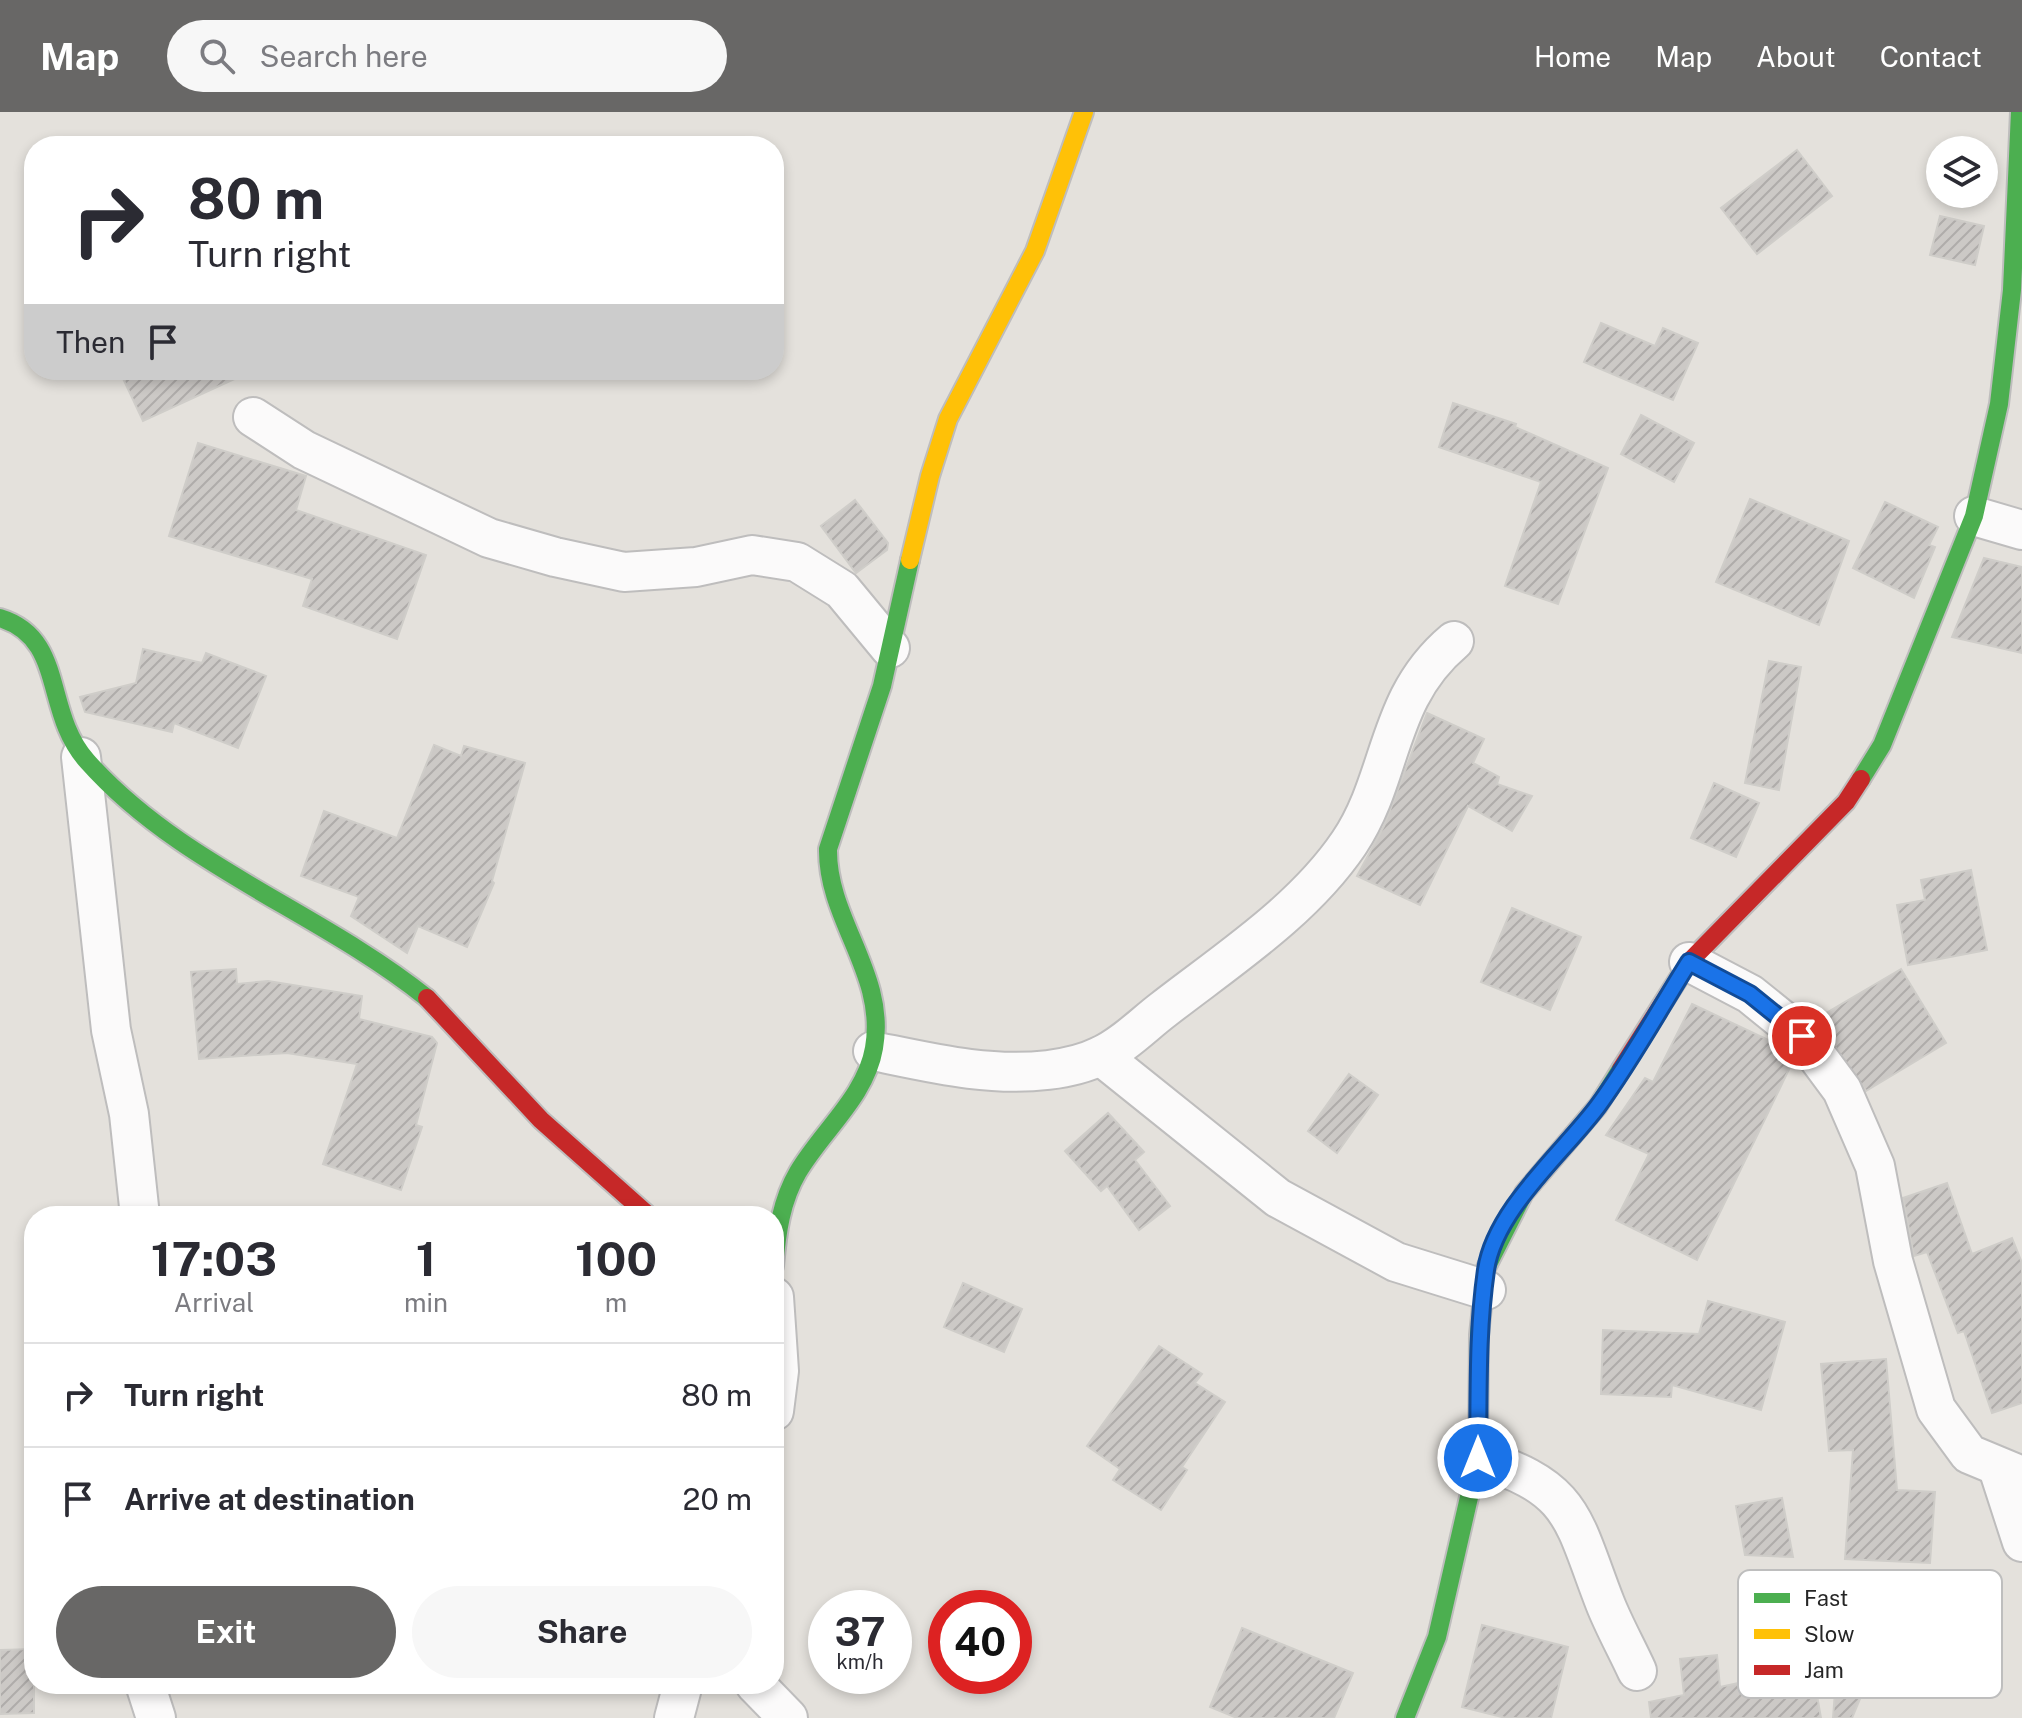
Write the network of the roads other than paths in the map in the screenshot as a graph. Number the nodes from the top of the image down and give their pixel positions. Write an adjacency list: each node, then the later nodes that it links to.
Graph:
1 (1084, 112): 8 (street)
2 (2020, 117): 4 (street)
3 (253, 417): 8 (street)
4 (1974, 516): 5 (street); 10 (street)
5 (2022, 530)
6 (0, 618): 9 (street)
7 (1454, 641): 12 (street)
8 (890, 648): 11 (street)
9 (81, 757): 13 (street); 14 (street)
10 (1689, 962): 16 (street); 18 (street)
11 (873, 1051): 12 (street); 15 (street)
12 (1101, 1056): 16 (street)
13 (139, 1206)
14 (637, 1206)
15 (784, 1206)
16 (1486, 1290): 17 (street)
17 (1478, 1458): 20 (street); 27 (street)
18 (2010, 1472): 19 (street)
19 (2022, 1542)
20 (1637, 1671)
21 (148, 1694): 24 (street)
22 (680, 1694): 25 (street)
23 (765, 1694): 26 (street)
24 (156, 1718)
25 (674, 1718)
26 (788, 1718)
27 (1405, 1718)

